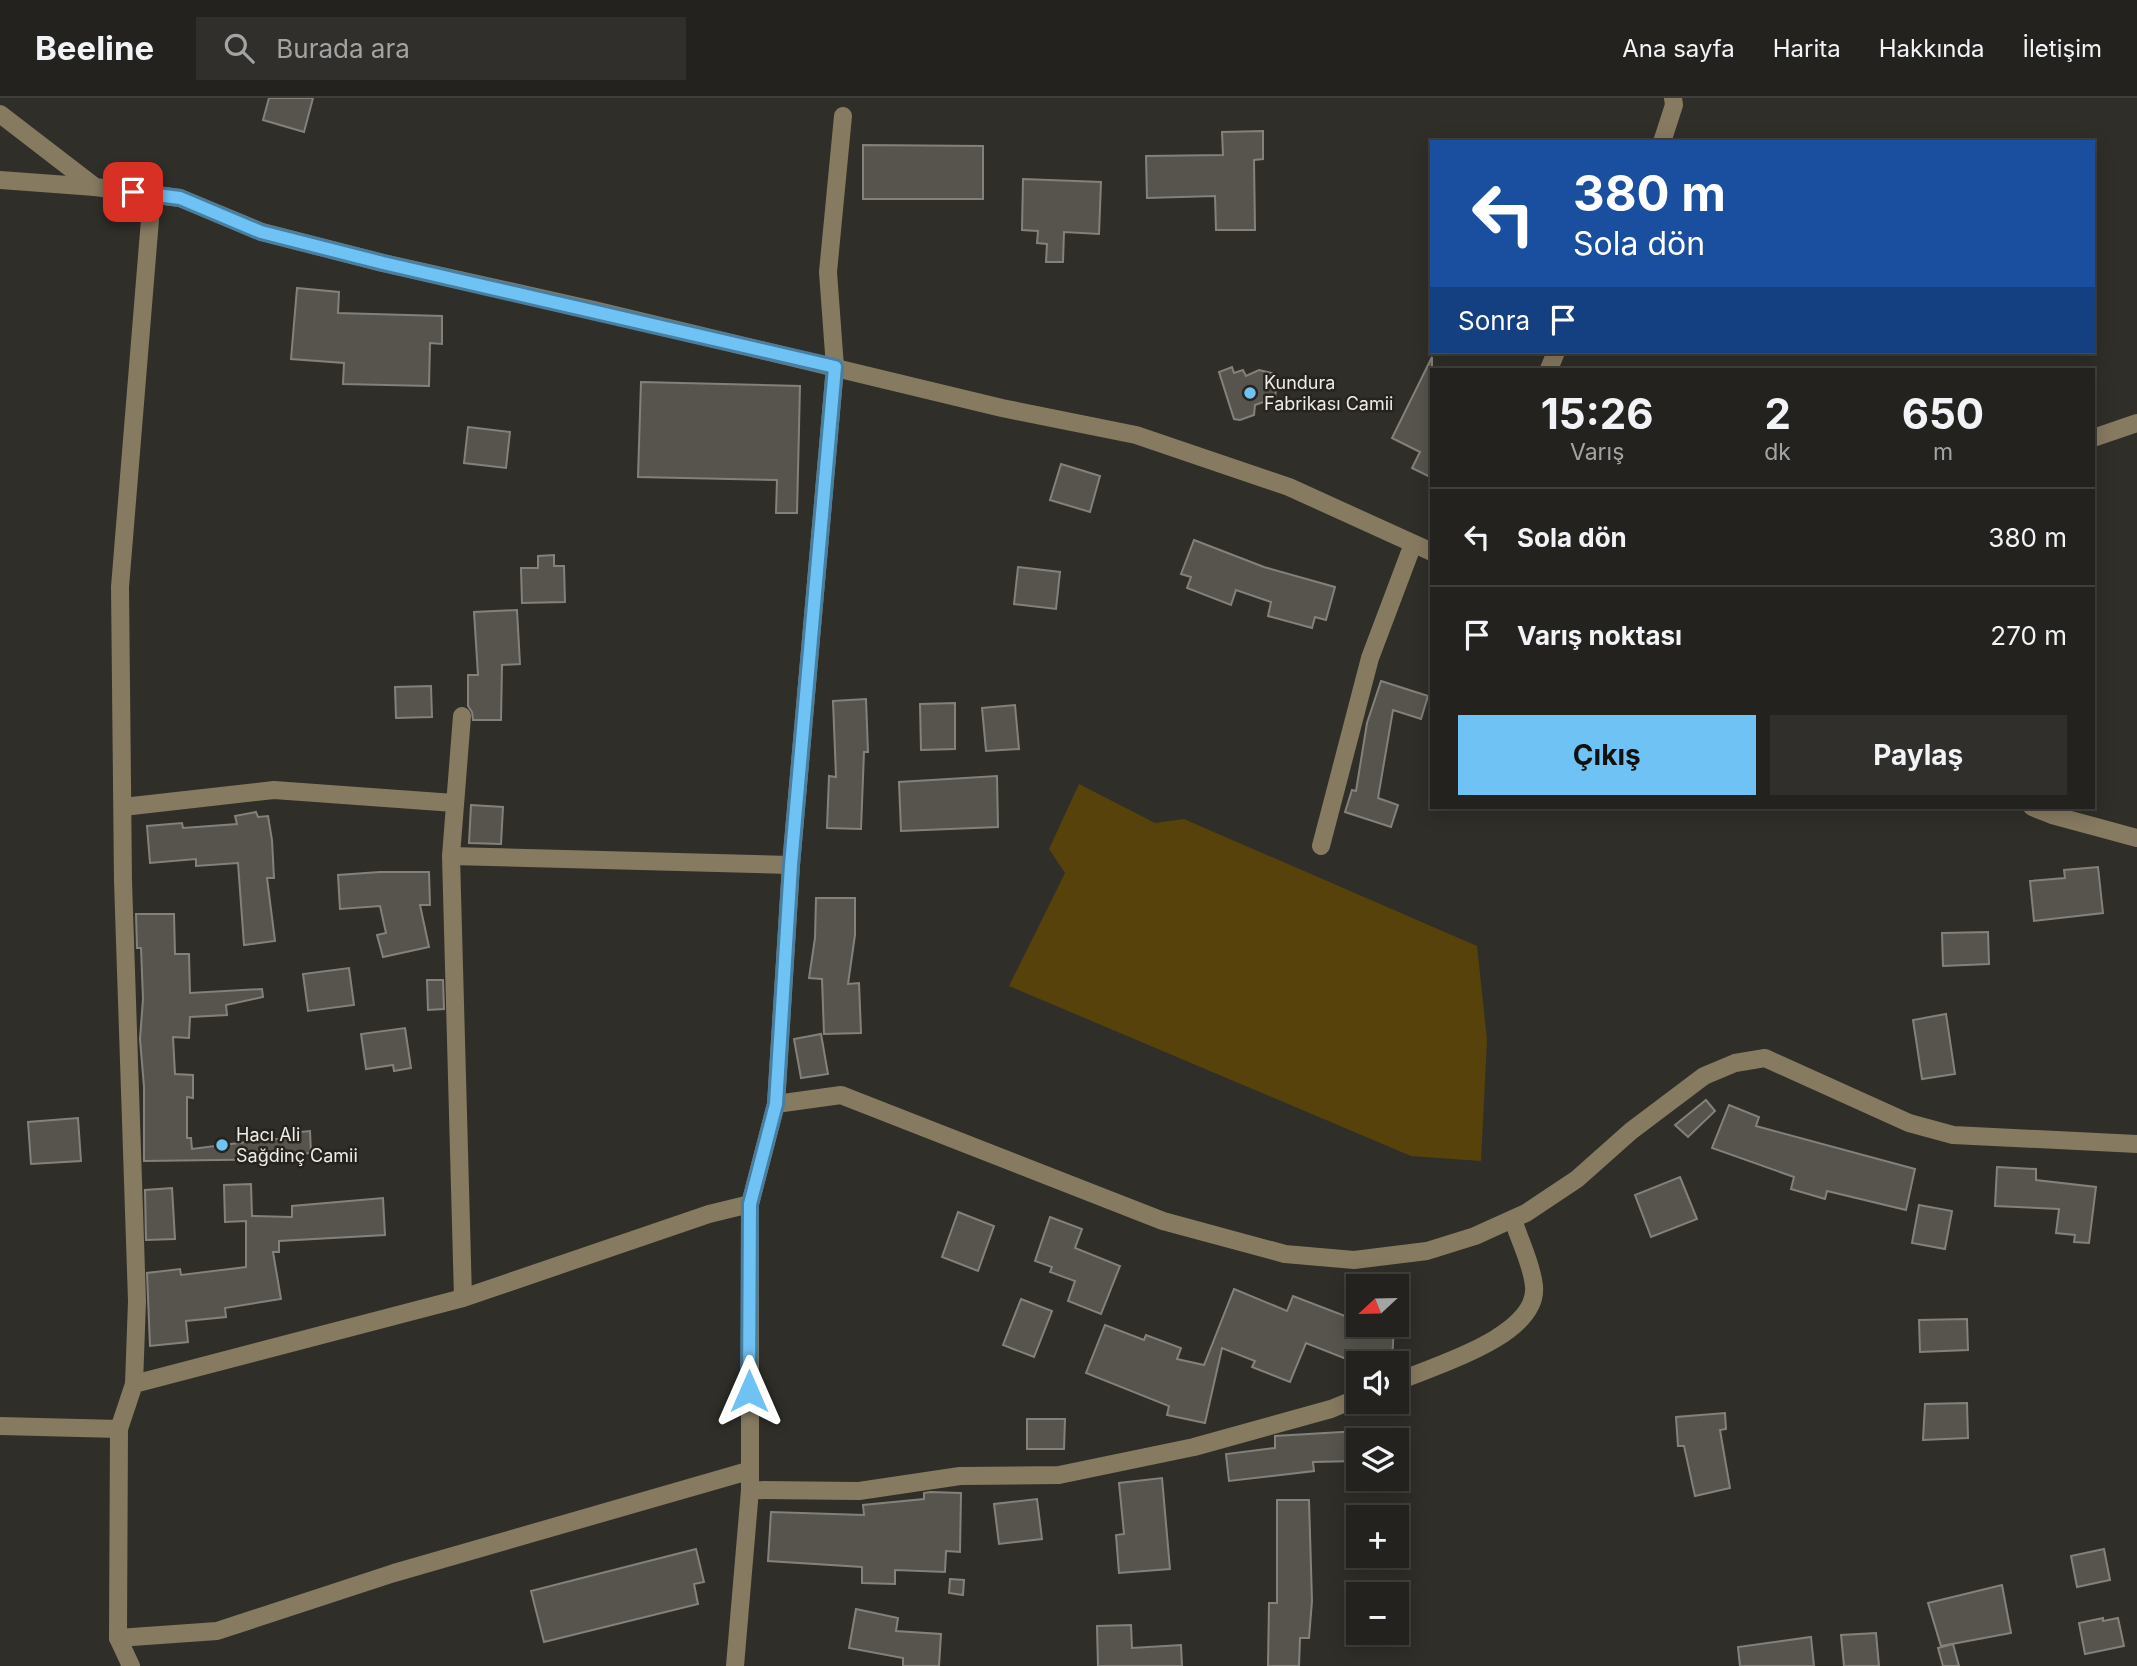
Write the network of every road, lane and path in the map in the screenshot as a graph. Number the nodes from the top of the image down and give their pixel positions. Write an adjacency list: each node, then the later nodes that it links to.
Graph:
1 (1673, 98): 4 (street)
2 (0, 114): 6 (street)
3 (843, 116): 8 (street)
4 (1663, 140)
5 (0, 180): 6 (street)
6 (95, 187): 7 (street)
7 (152, 195): 8 (street); 15 (street)
8 (835, 367): 11 (street); 20 (street)
9 (2137, 423): 10 (street)
10 (2095, 437)
11 (1413, 544): 12 (street); 18 (street)
12 (1430, 551)
13 (462, 716): 14 (street)
14 (454, 803): 15 (street); 19 (street)
15 (122, 807): 27 (street)
16 (2036, 809): 17 (street)
17 (2137, 838)
18 (1321, 846)
19 (451, 856): 20 (street); 25 (street)
20 (791, 865): 21 (street)
21 (776, 1104): 23 (street); 24 (street)
22 (2137, 1144): 24 (street)
23 (750, 1204): 25 (street); 31 (street)
24 (1513, 1219): 26 (street)
25 (463, 1298): 27 (street)
26 (1409, 1376)
27 (134, 1384): 30 (street)
28 (1346, 1403): 32 (street)
29 (0, 1426): 30 (street)
30 (119, 1429): 33 (street)
31 (748, 1471): 32 (street); 33 (street)
32 (750, 1490): 35 (street)
33 (118, 1638): 34 (street)
34 (131, 1666)
35 (736, 1666)

